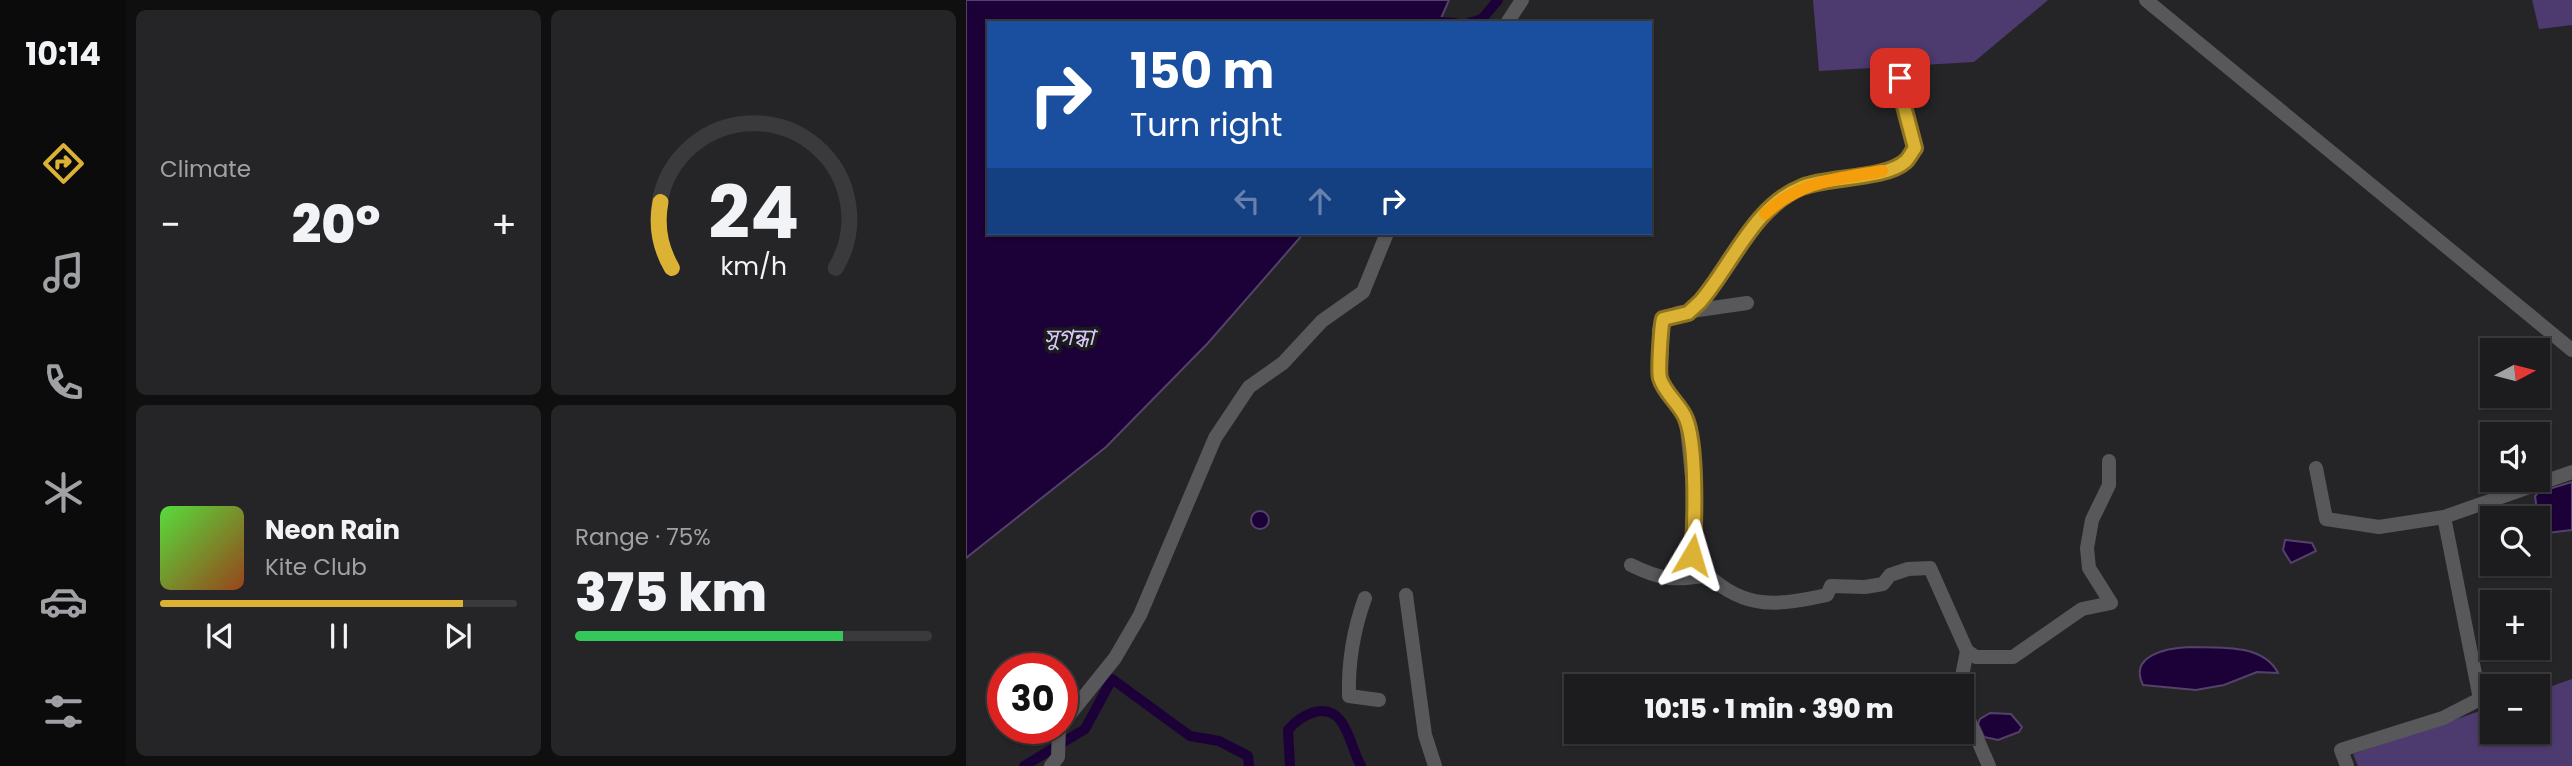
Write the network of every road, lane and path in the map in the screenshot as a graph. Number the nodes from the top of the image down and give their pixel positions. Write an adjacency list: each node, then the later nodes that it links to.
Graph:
1 (1522, 0): 3 (street)
2 (2146, 0): 8 (street)
3 (1508, 21)
4 (1903, 69): 7 (street)
5 (1387, 235): 20 (street)
6 (1747, 303): 7 (street)
7 (1688, 313): 14 (street)
8 (2572, 350)
9 (2109, 461): 17 (street)
10 (2316, 468): 12 (street)
11 (2572, 472): 12 (street)
12 (2444, 517): 24 (street)
13 (1632, 565): 14 (street)
14 (1708, 575): 17 (street)
15 (1406, 596): 22 (street)
16 (1365, 598): 19 (street)
17 (1967, 652): 18 (street)
18 (1962, 674)
19 (1379, 700)
20 (1078, 704)
21 (1974, 732): 23 (street)
22 (1435, 766)
23 (1989, 766)
24 (2347, 766)

